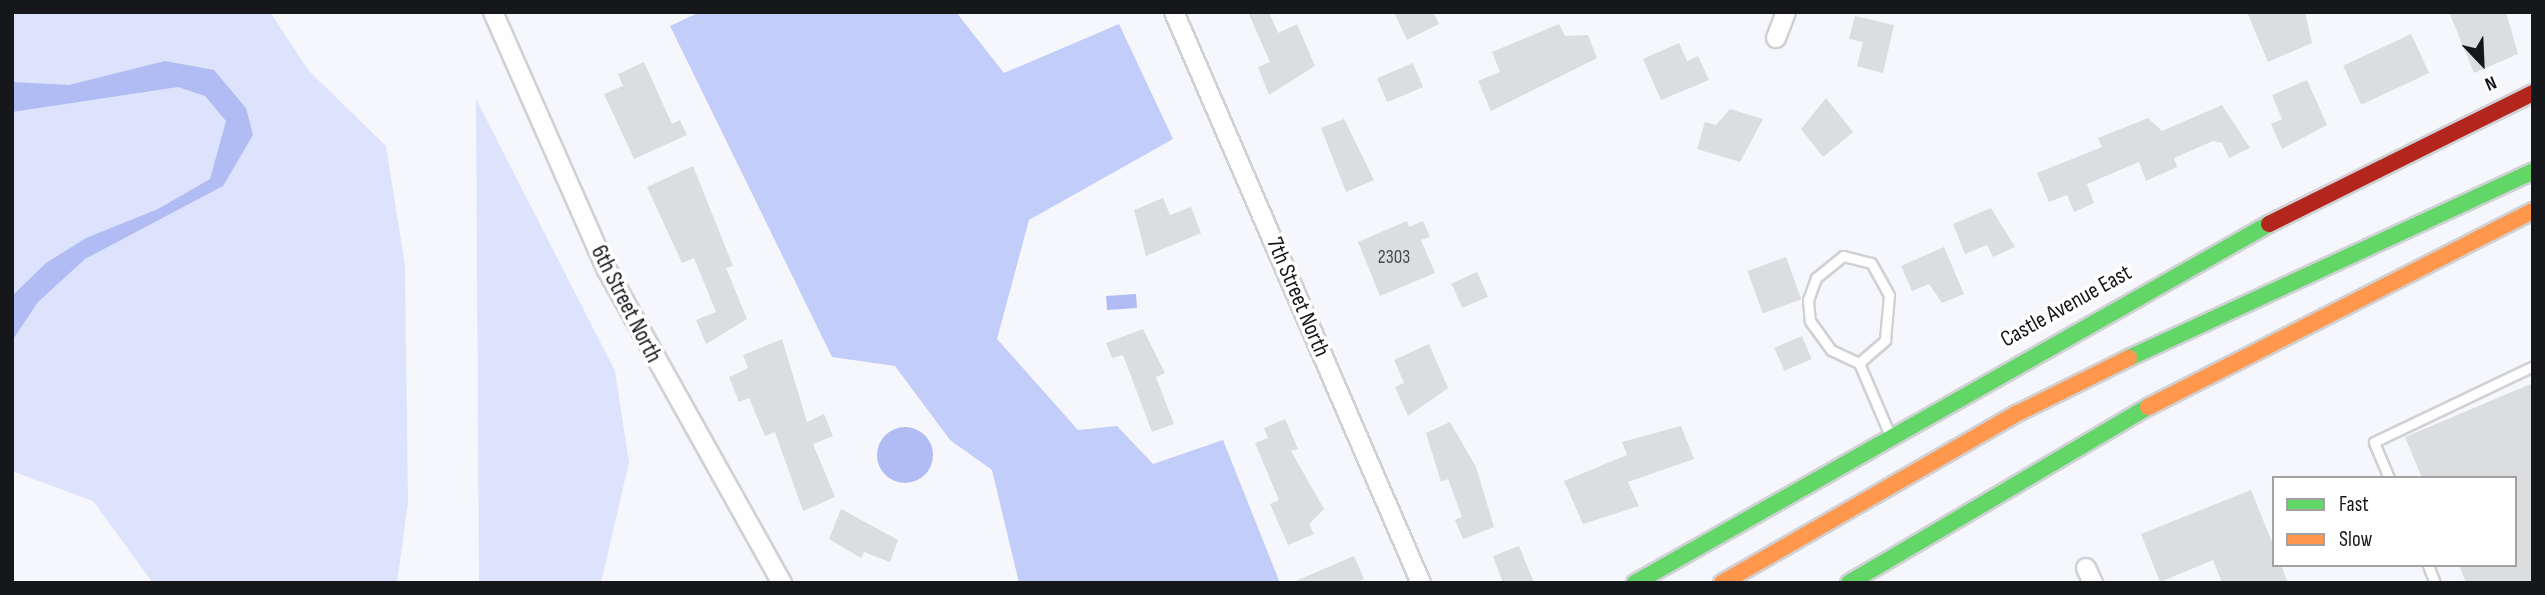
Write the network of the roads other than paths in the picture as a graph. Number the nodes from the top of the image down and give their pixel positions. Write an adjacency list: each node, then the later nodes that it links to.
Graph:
1 (493, 12): 12 (street, 6th Street North)
2 (1174, 12): 13 (street, 7th Street North)
3 (1786, 12): 4 (street)
4 (1776, 38)
5 (2533, 93): 10 (main road, Castle Avenue East)
6 (2533, 170): 15 (main road)
7 (2533, 211): 16 (main road)
8 (1859, 363): 8 (lane); 10 (lane)
9 (2533, 366): 11 (lane)
10 (1889, 434): 14 (main road, Castle Avenue East)
11 (2388, 476)
12 (782, 583)
13 (1421, 583)
14 (1635, 583)
15 (1722, 583)
16 (1849, 583)

